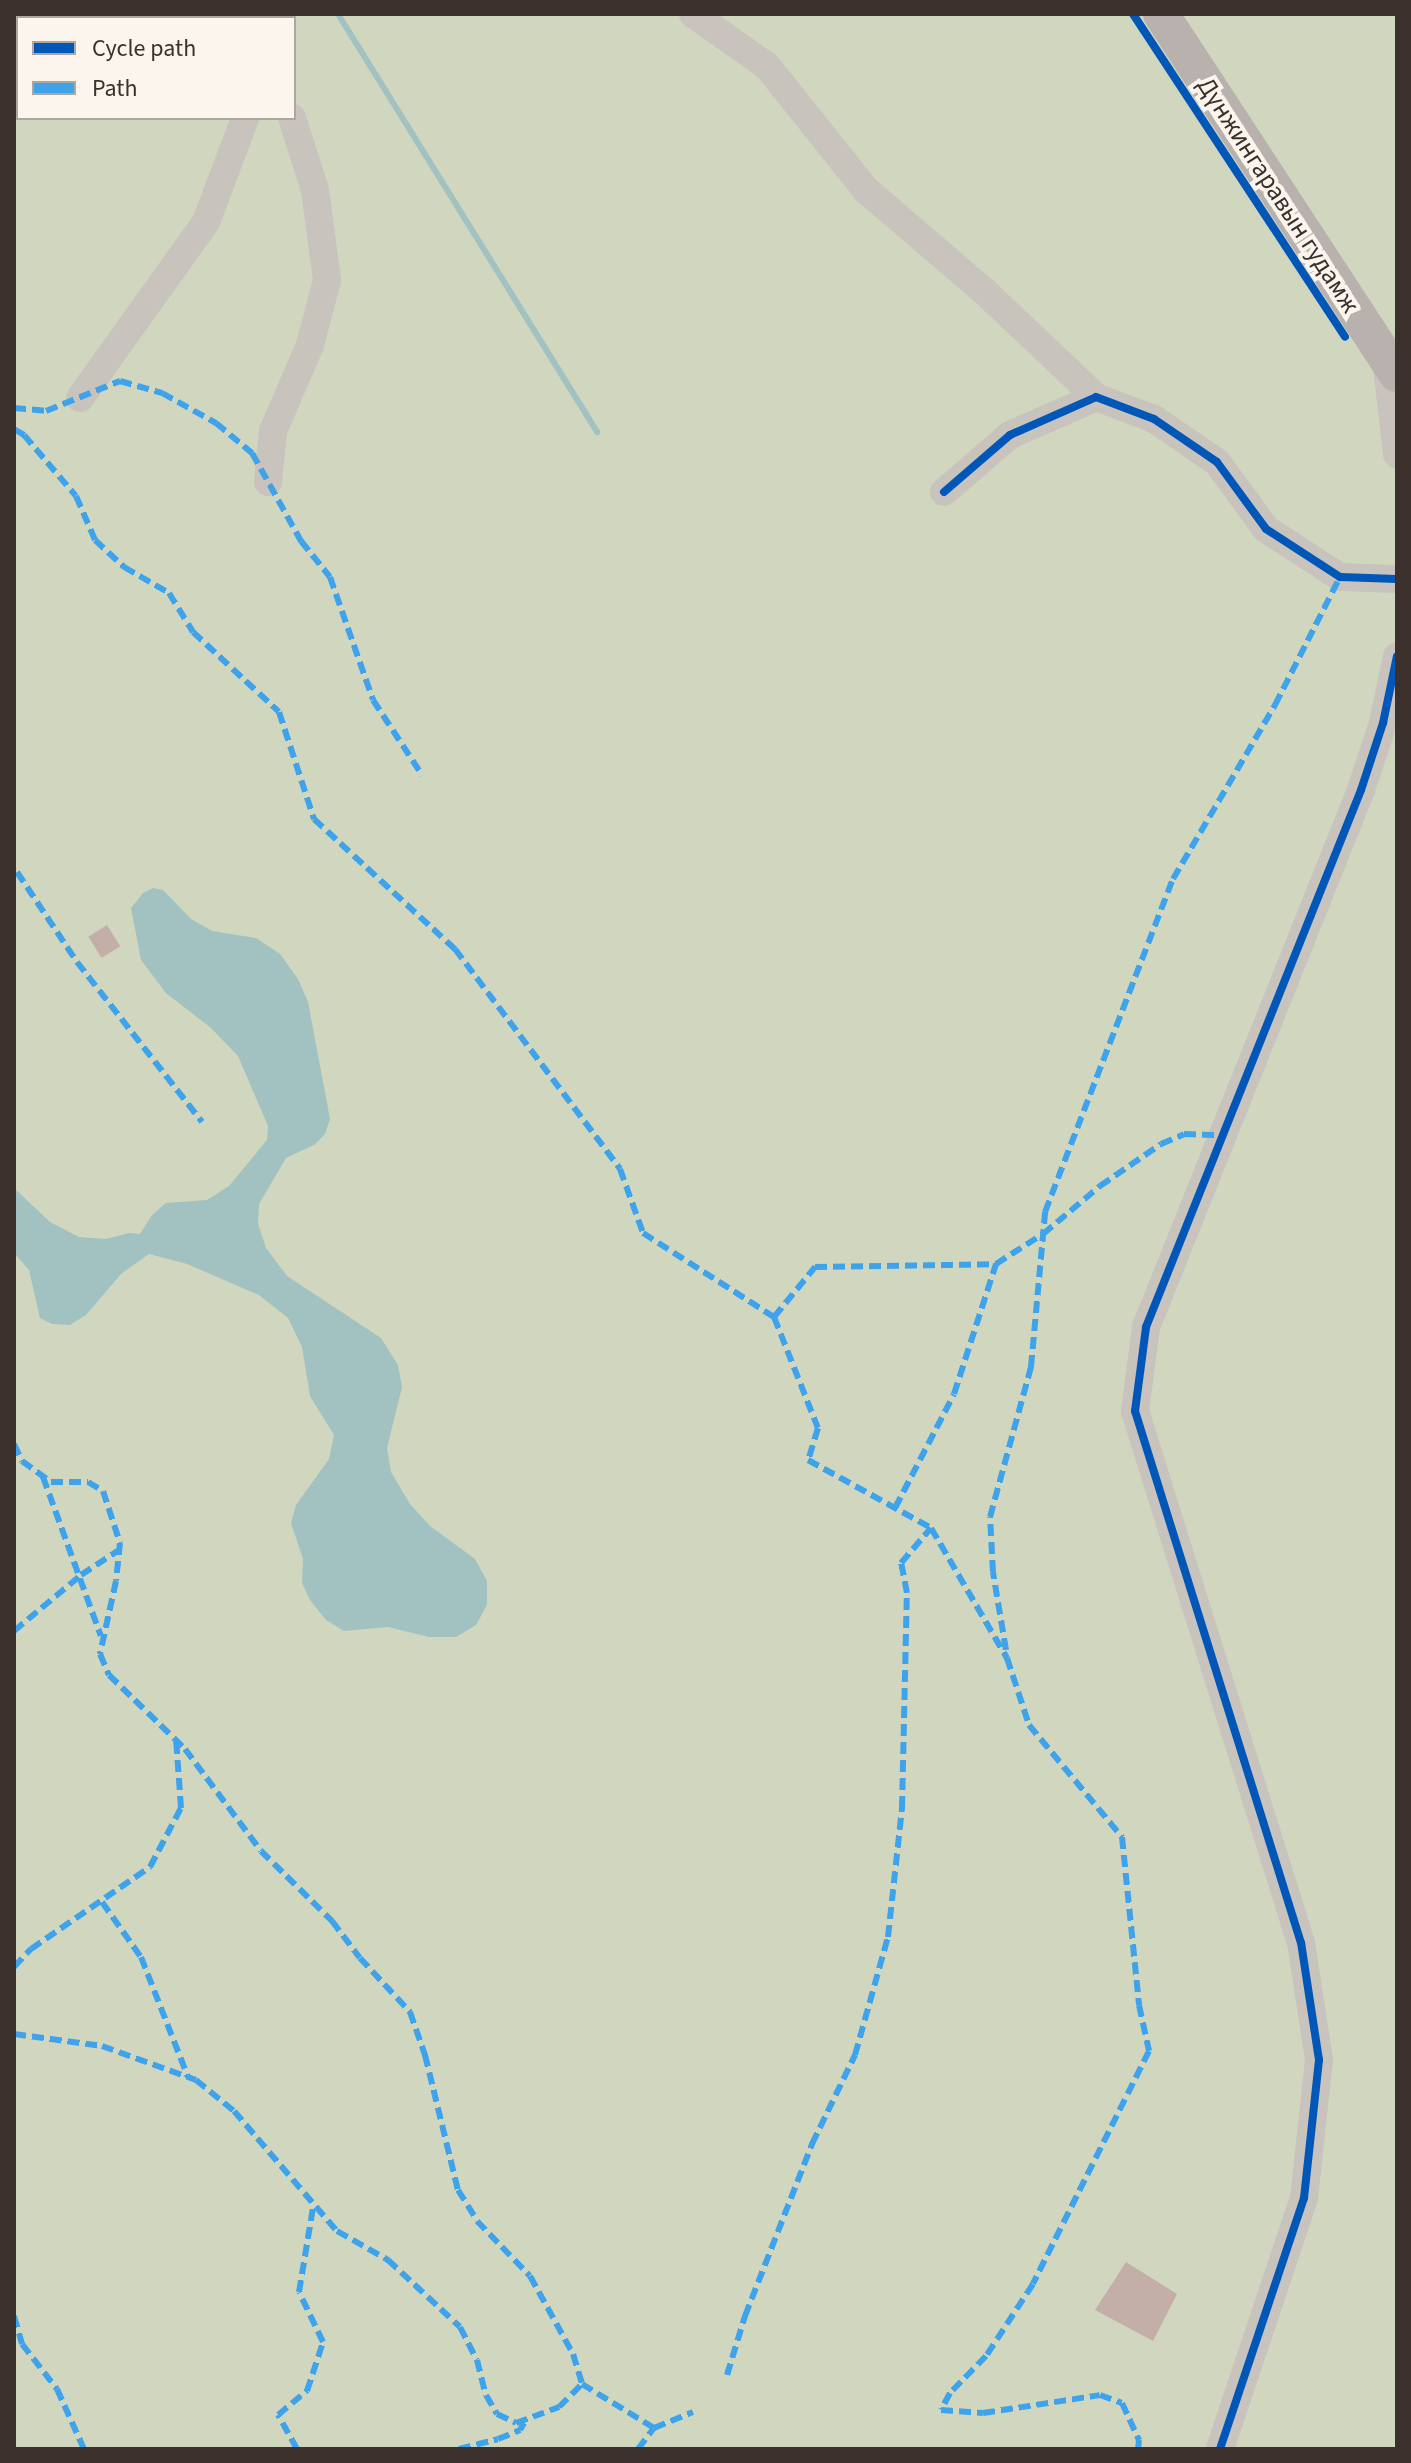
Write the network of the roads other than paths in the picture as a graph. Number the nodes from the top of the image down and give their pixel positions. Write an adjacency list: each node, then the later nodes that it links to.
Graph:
1 (693, 14): 6 (street)
2 (1161, 14): 5 (main road, Дүнжингаравын гудамж)
3 (244, 120): 7 (street)
4 (293, 120): 9 (street)
5 (1391, 366): 8 (street)
6 (1096, 397): 10 (street); 11 (street)
7 (80, 398)
8 (1397, 454)
9 (268, 482)
10 (944, 492)
11 (1397, 579)
12 (1397, 656): 13 (street)
13 (1220, 2449)

